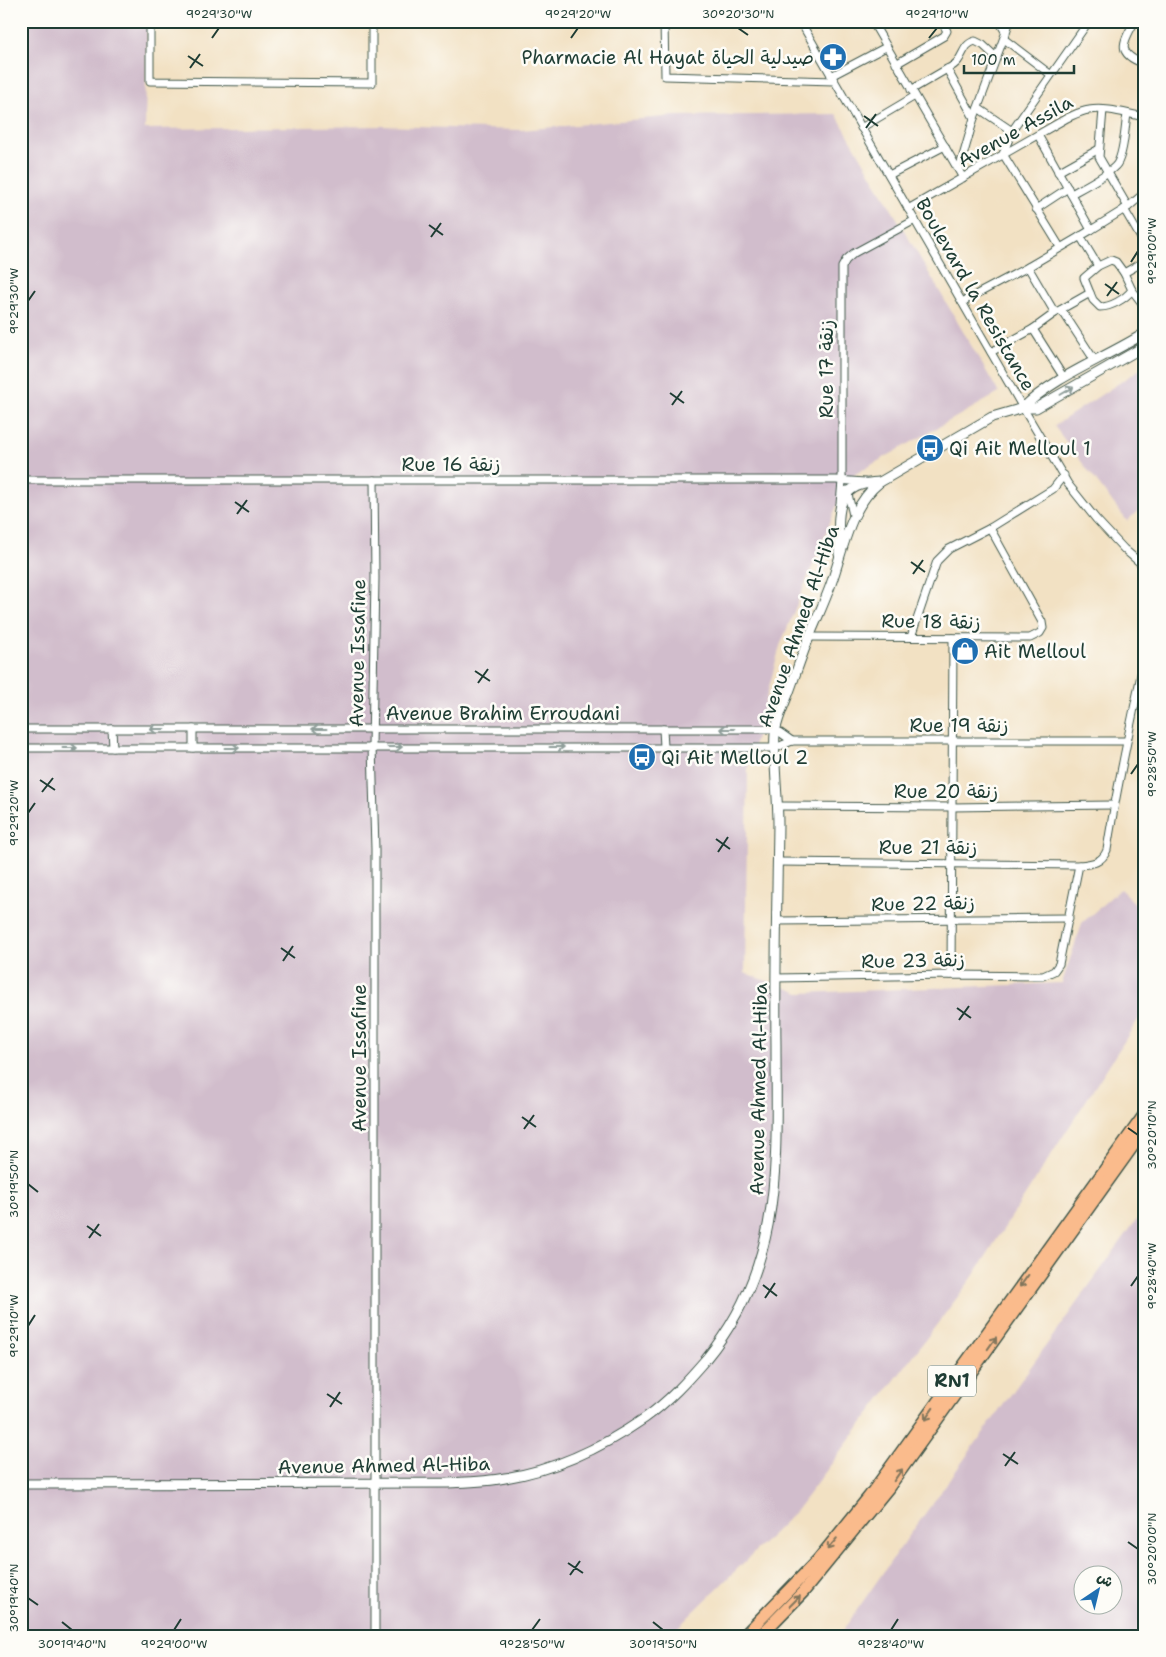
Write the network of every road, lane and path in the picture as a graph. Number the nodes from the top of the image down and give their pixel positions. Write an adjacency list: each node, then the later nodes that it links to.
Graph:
1 (150, 21): 2 (street)
2 (372, 21)
3 (664, 21): 19 (street)
4 (812, 21): 11 (street)
5 (872, 21): 13 (street)
6 (941, 21): 15 (street)
7 (999, 21): 12 (street)
8 (1010, 21): 12 (street)
9 (1089, 21): 18 (street)
10 (1135, 21): 16 (street)
11 (801, 24): 19 (street, Boulevard la Resistance)
12 (1005, 36): 14 (street); 18 (street)
13 (886, 47): 15 (street); 19 (street)
14 (996, 57): 17 (street); 21 (street)
15 (896, 64): 20 (street)
16 (1145, 64)
17 (947, 69): 20 (street); 25 (street)
18 (1050, 74): 27 (street)
19 (833, 78): 26 (street, Boulevard la Resistance)
20 (913, 93): 26 (street); 29 (street)
21 (978, 108): 25 (street); 27 (street)
22 (1103, 110): 23 (street, Avenue Assila); 28 (street, Avenue Assila); 30 (street)
23 (1127, 114): 24 (street, Avenue Assila); 34 (street)
24 (1145, 117)
25 (974, 118): 32 (street)
26 (861, 128): 35 (street, Boulevard la Resistance)
27 (1012, 131): 31 (street)
28 (1038, 134): 31 (street, Avenue Assila); 33 (street)
29 (945, 146): 32 (street); 35 (street)
30 (1100, 149): 33 (street); 34 (street)
31 (1003, 154): 36 (street, Avenue Assila); 41 (street)
32 (959, 170): 36 (street)
33 (1058, 172): 38 (street)
34 (1107, 172): 38 (street); 39 (street)
35 (889, 175): 40 (street, Boulevard la Resistance)
36 (963, 178): 40 (street, Avenue Assila)
37 (1145, 189): 39 (street)
38 (1069, 191): 41 (street); 43 (street)
39 (1126, 208): 43 (street); 45 (street)
40 (908, 209): 42 (street, Boulevard la Resistance)
41 (1036, 209): 46 (street)
42 (915, 220): 53 (street, Boulevard la Resistance); 66 (street, Rue 17 زنقة)
43 (1091, 230): 44 (street)
44 (1080, 236): 46 (street); 48 (street)
45 (1145, 245)
46 (1060, 247): 49 (street)
47 (1145, 261): 50 (street)
48 (1098, 266): 50 (street); 52 (street)
49 (1028, 267): 53 (street); 55 (street)
50 (1124, 273): 51 (street)
51 (1132, 290): 52 (street); 54 (street)
52 (1090, 293): 55 (street)
53 (962, 302): 59 (street, Boulevard la Resistance)
54 (1145, 307)
55 (1058, 311): 56 (street); 60 (street)
56 (1033, 329): 59 (street); 61 (street)
57 (1145, 333): 60 (street)
58 (1145, 346): 62 (street, Avenue Ahmed Al-Hiba, one-way to 58)
59 (991, 352): 62 (street, Boulevard la Resistance)
60 (1095, 361): 61 (street)
61 (1064, 378): 62 (street)
62 (1023, 408): 63 (street, Boulevard la Resistance); 68 (street, Avenue Ahmed Al-Hiba)
63 (1064, 475): 69 (street, Boulevard la Resistance); 70 (street)
64 (21, 480): 65 (street, Rue 16 زنقة)
65 (374, 480): 66 (street, Rue 16 زنقة); 84 (street, Avenue Issafine)
66 (842, 481): 67 (street, Rue 16 زنقة); 71 (street, Avenue Ahmed Al-Hiba); 72 (street, Rue 17 زنقة)
67 (865, 482): 68 (street, Rue 16 زنقة); 71 (street)
68 (880, 482): 73 (street, Avenue Ahmed Al-Hiba)
69 (1071, 487): 70 (street); 76 (street, Boulevard la Resistance)
70 (1053, 489): 74 (street)
71 (848, 492): 72 (street); 73 (street, Avenue Ahmed Al-Hiba)
72 (839, 513): 75 (street, Rue 17 زنقة)
73 (853, 515): 75 (street, Avenue Ahmed Al-Hiba)
74 (990, 528): 78 (street); 79 (street, Rue 18 زنقة)
75 (839, 559): 77 (street, Avenue Ahmed Al-Hiba)
76 (1145, 568)
77 (809, 637): 78 (street, Rue 18 زنقة); 86 (street, Avenue Ahmed Al-Hiba)
78 (911, 637): 79 (street, Rue 18 زنقة)
79 (953, 638): 88 (street)
80 (1145, 655): 89 (street)
81 (21, 729): 82 (street, Avenue Brahim Erroudani)
82 (112, 729): 83 (street, Avenue Brahim Erroudani, one-way to 82); 93 (street)
83 (193, 729): 84 (street, Avenue Brahim Erroudani, one-way to 83); 94 (street)
84 (373, 729): 85 (street, Avenue Brahim Erroudani); 90 (street, Avenue Issafine)
85 (663, 729): 86 (street, Avenue Brahim Erroudani, one-way to 85); 91 (street)
86 (776, 729): 87 (street); 95 (street, Avenue Ahmed Al-Hiba)
87 (792, 741): 88 (street, Rue 19 زنقة); 95 (street, Rue 19 زنقة)
88 (952, 741): 89 (street, Rue 19 زنقة); 98 (street)
89 (1126, 741): 96 (street)
90 (372, 747): 91 (street, Avenue Brahim Erroudani, one-way to 91); 94 (street, Avenue Brahim Erroudani, one-way to 90); 109 (street, Avenue Issafine)
91 (664, 747): 95 (street, Avenue Brahim Erroudani)
92 (21, 748): 93 (street, Avenue Brahim Erroudani, one-way to 93)
93 (113, 748): 94 (street, Avenue Brahim Erroudani)
94 (193, 748)
95 (775, 748): 97 (street, Avenue Ahmed Al-Hiba)
96 (1114, 805): 98 (street, Rue 20 زنقة); 101 (street, Rue 21 زنقة)
97 (778, 806): 98 (street, Rue 20 زنقة); 99 (street, Avenue Ahmed Al-Hiba)
98 (952, 807): 100 (street)
99 (778, 862): 100 (street, Rue 21 زنقة); 104 (street, Avenue Ahmed Al-Hiba)
100 (952, 864): 101 (street, Rue 21 زنقة); 103 (street)
101 (1079, 865): 102 (street)
102 (1069, 918): 103 (street, Rue 22 زنقة); 105 (street, Rue 23 زنقة)
103 (952, 919): 104 (street, Rue 22 زنقة); 105 (street)
104 (778, 921): 106 (street, Avenue Ahmed Al-Hiba)
105 (951, 975): 106 (street, Rue 23 زنقة)
106 (776, 978): 109 (street, Avenue Ahmed Al-Hiba)
107 (1145, 1114): 112 (highway, RN1, one-way to 112)
108 (1145, 1129): 113 (highway, RN1, one-way to 108)
109 (375, 1482): 110 (street, Avenue Ahmed Al-Hiba); 111 (street, Avenue Issafine)
110 (21, 1484)
111 (375, 1636)
112 (744, 1636)
113 (760, 1636)

